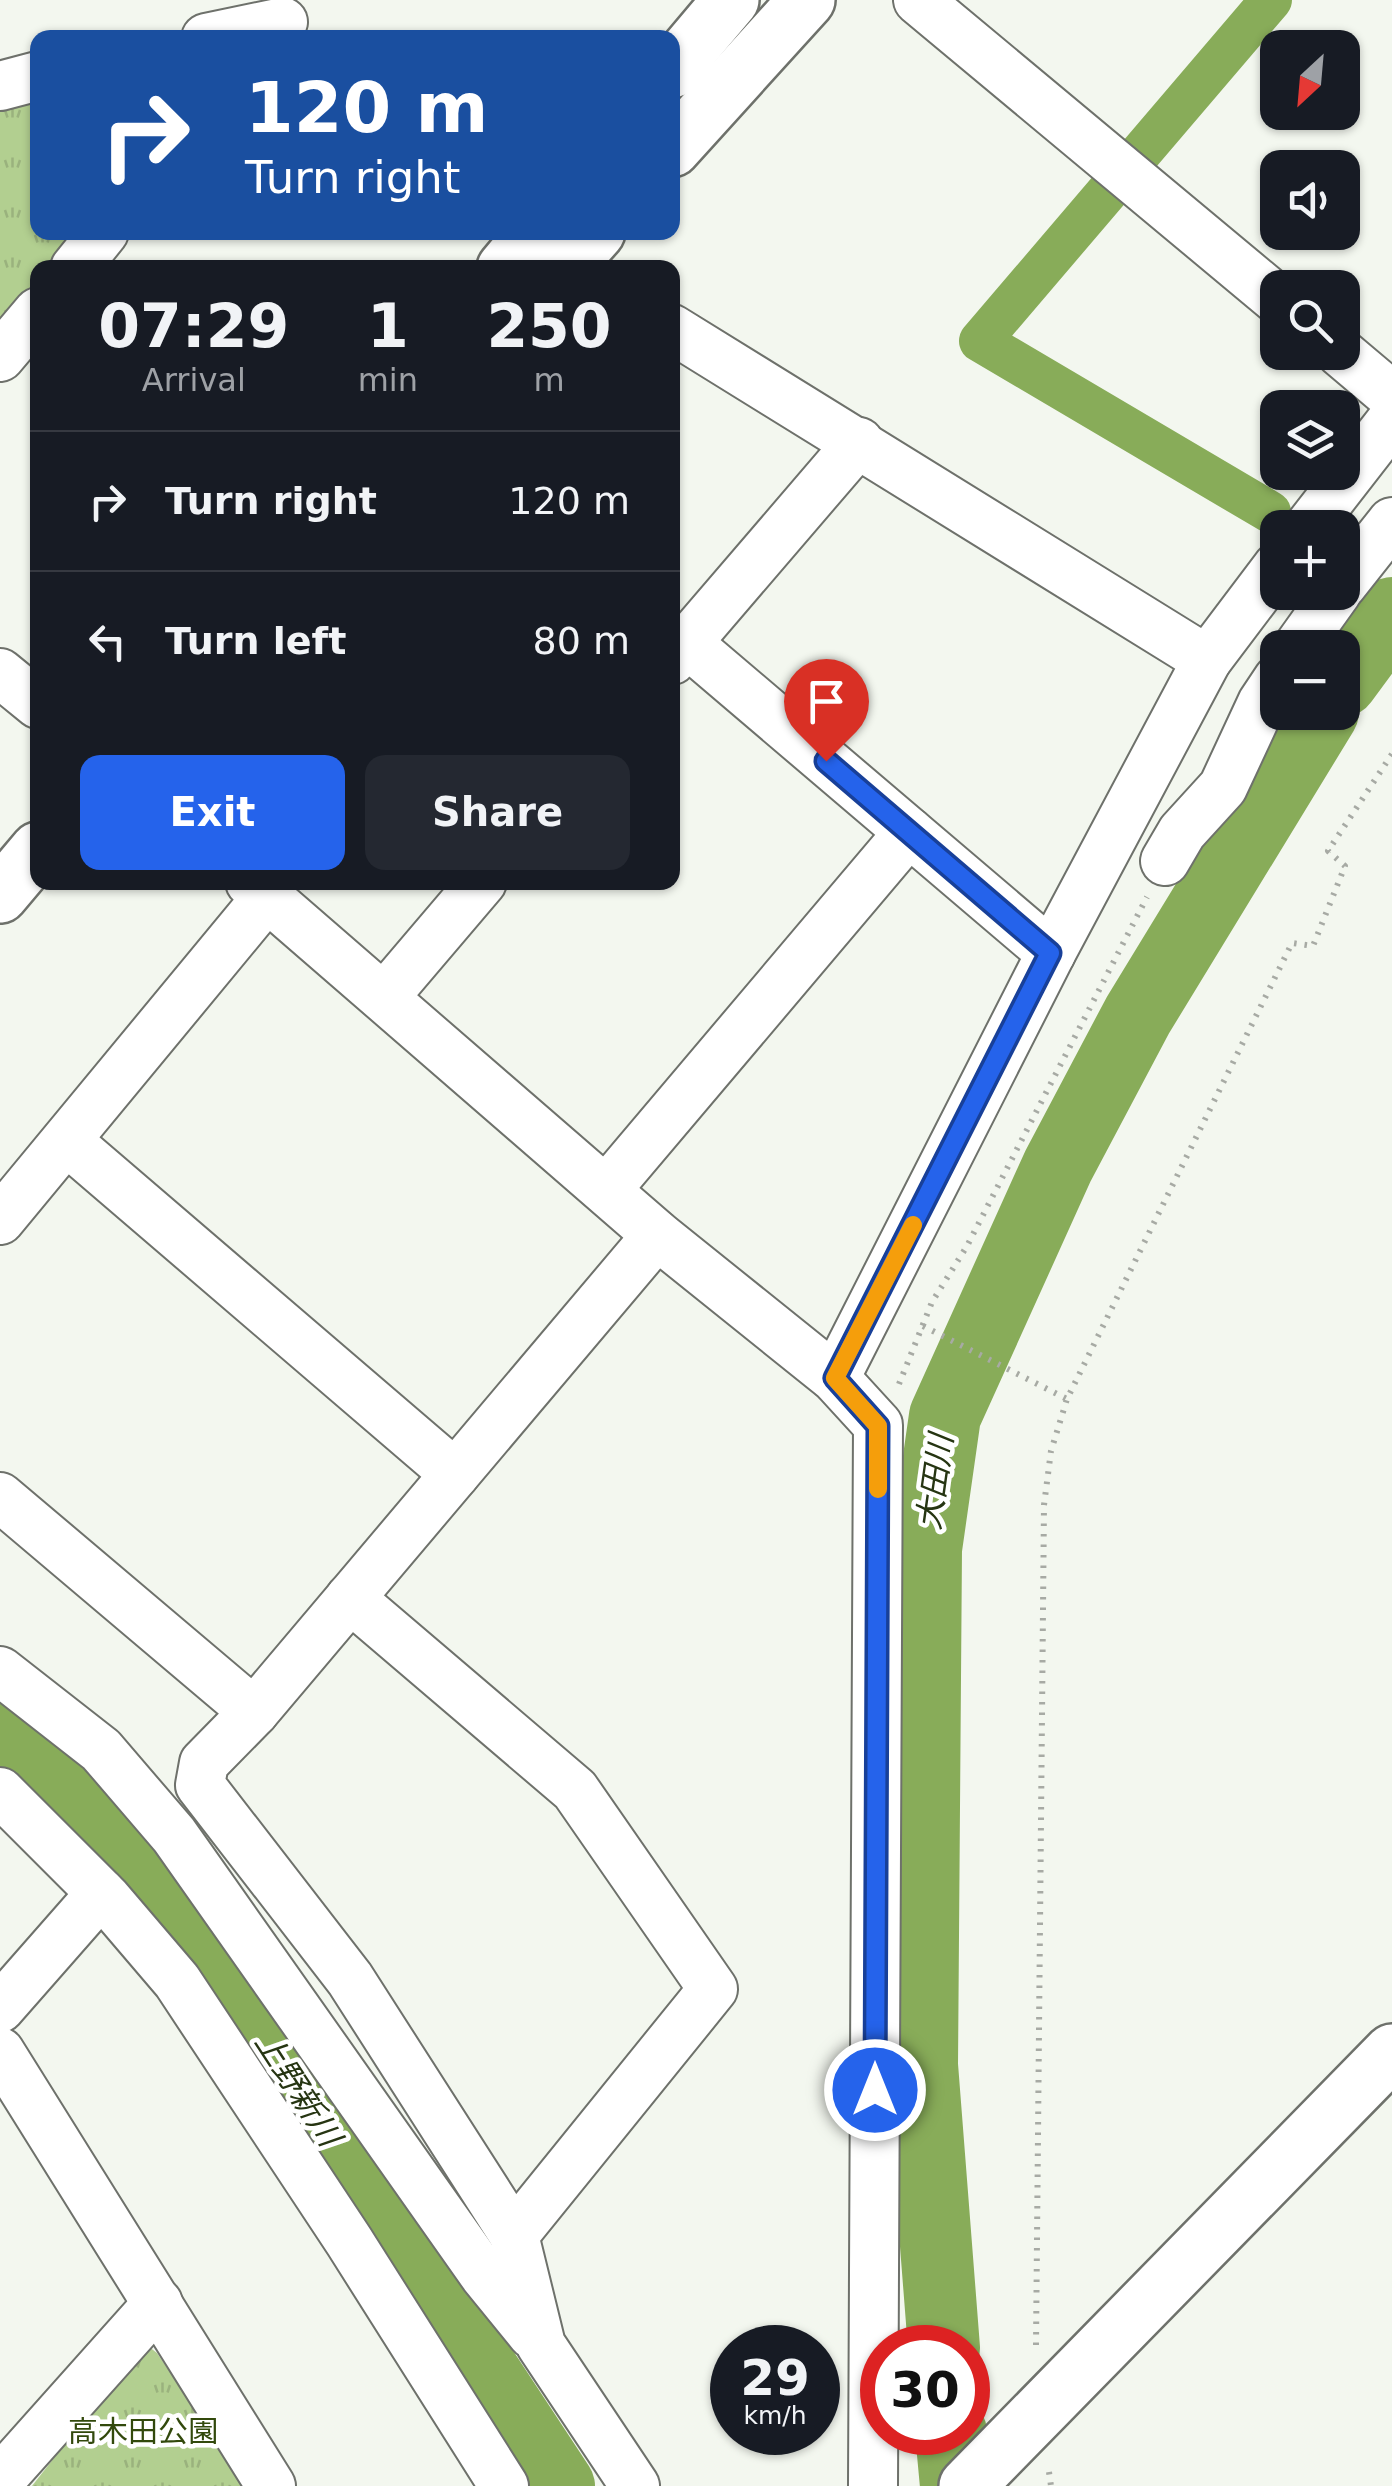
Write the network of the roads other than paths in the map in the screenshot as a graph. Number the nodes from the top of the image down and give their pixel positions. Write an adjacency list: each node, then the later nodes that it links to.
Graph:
1 (731, 0): 4 (street)
2 (808, 0): 7 (street)
3 (918, 0): 10 (street)
4 (680, 61)
5 (30, 78): 6 (street)
6 (0, 86)
7 (680, 140)
8 (98, 240): 9 (street)
9 (81, 260)
10 (1260, 285)
11 (30, 321): 13 (street)
12 (680, 334): 17 (street)
13 (0, 357)
14 (1360, 369): 15 (street)
15 (1392, 396)
16 (1392, 420): 18 (street)
17 (858, 442): 22 (street); 23 (street)
18 (1322, 510)
19 (1392, 522): 20 (street)
20 (1360, 563)
21 (1260, 590): 23 (street)
22 (680, 652): 27 (street)
23 (1207, 660): 33 (street)
24 (0, 673): 25 (street)
25 (30, 697)
26 (1260, 706): 29 (street)
27 (910, 832): 33 (street); 36 (street)
28 (30, 859): 32 (street)
29 (1165, 861)
30 (258, 890): 34 (street); 35 (street)
31 (475, 890): 34 (street)
32 (0, 894)
33 (1050, 953): 39 (street)
34 (385, 996): 36 (street)
35 (68, 1142): 37 (street); 40 (street)
36 (607, 1189): 38 (street)
37 (0, 1220)
38 (657, 1235): 39 (street); 40 (street)
39 (835, 1378): 57 (street)
40 (455, 1474): 42 (street)
41 (0, 1496): 44 (street)
42 (350, 1598): 44 (street); 50 (street)
43 (0, 1670): 52 (street)
44 (254, 1712): 50 (street)
45 (0, 1792): 46 (street)
46 (102, 1893): 47 (street); 55 (street)
47 (0, 2008)
48 (0, 2052): 51 (street)
49 (1392, 2052): 58 (street)
50 (514, 2235): 52 (street)
51 (158, 2303): 53 (street); 54 (street)
52 (541, 2345): 56 (street)
53 (0, 2480)
54 (271, 2486)
55 (504, 2486)
56 (635, 2486)
57 (873, 2486)
58 (967, 2486)

